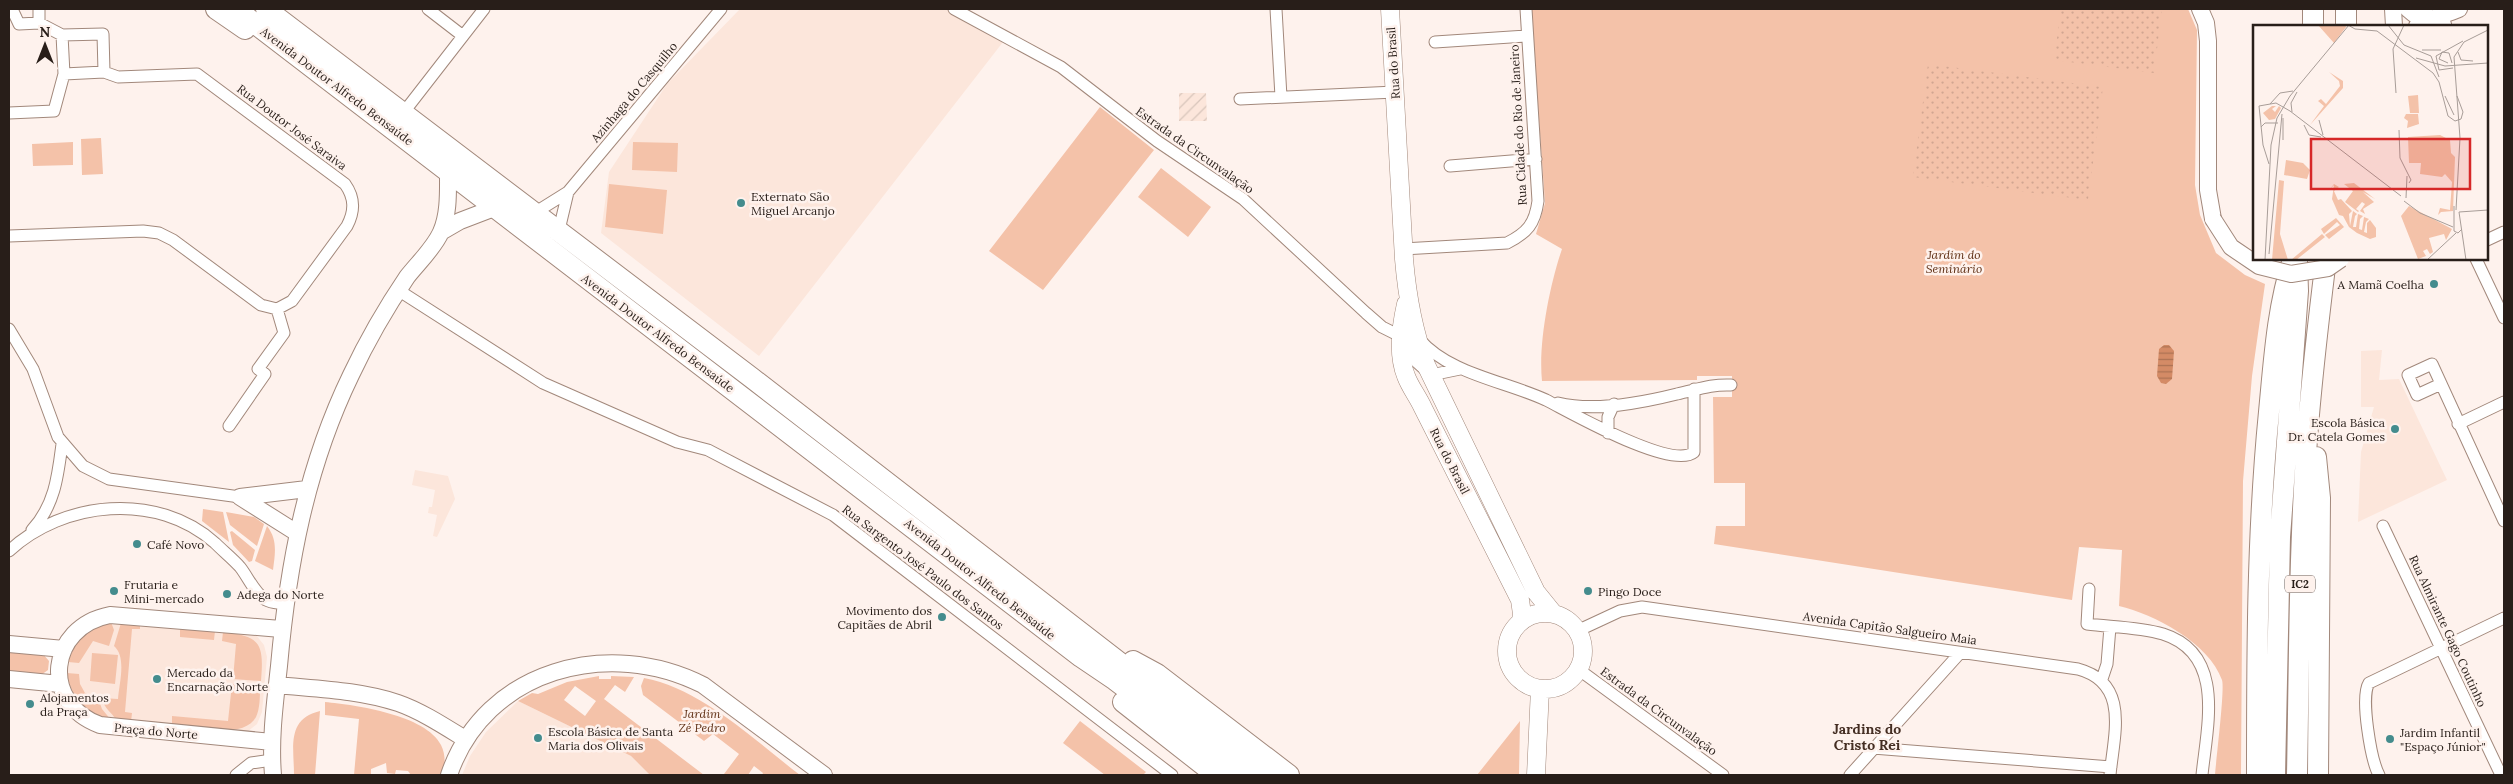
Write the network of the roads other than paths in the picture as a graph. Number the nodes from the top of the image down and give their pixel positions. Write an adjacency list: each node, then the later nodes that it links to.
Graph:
1 (12, 9): 21 (street)
2 (39, 9): 21 (street)
3 (216, 9): 32 (highway)
4 (236, 9): 32 (highway, Avenida Doutor Alfredo Bensaúde)
5 (266, 9): 25 (highway, Avenida Doutor Alfredo Bensaúde)
6 (282, 9): 25 (highway)
7 (428, 9): 27 (street)
8 (484, 9): 27 (street)
9 (721, 9): 41 (street, Azinhaga do Casquilho)
10 (954, 9): 59 (street, Estrada da Circunvalação)
11 (1276, 9): 34 (street)
12 (1390, 9): 33 (main road, Rua do Brasil)
13 (1526, 9): 28 (street, Rua Cidade do Rio de Janeiro)
14 (2200, 9): 53 (street, bridge)
15 (2313, 9): 22 (highway)
16 (2346, 9): 23 (highway)
17 (2394, 9): 24 (street)
18 (2408, 9): 20 (street)
19 (2459, 9): 20 (street)
20 (2434, 22)
21 (39, 23): 26 (street)
22 (2313, 25)
23 (2346, 25)
24 (2394, 25)
25 (301, 35): 36 (highway, Avenida Doutor Alfredo Bensaúde)
26 (62, 36): 30 (street); 31 (street)
27 (463, 36): 36 (street)
28 (1528, 36): 29 (street); 38 (street, Rua Cidade do Rio de Janeiro)
29 (1435, 42)
30 (104, 72): 31 (street, Rua Doutor José Saraiva); 56 (street, Rua Doutor José Saraiva)
31 (64, 74): 37 (street)
32 (328, 82): 40 (highway, Avenida Doutor Alfredo Bensaúde)
33 (1395, 92): 34 (street); 49 (main road, Rua do Brasil)
34 (1281, 97): 35 (street)
35 (1240, 99)
36 (404, 112): 43 (highway, Avenida Doutor Alfredo Bensaúde)
37 (9, 113)
38 (1536, 160): 39 (street); 49 (street, Rua Cidade do Rio de Janeiro)
39 (1450, 166)
40 (448, 172): 42 (highway, Avenida Doutor Alfredo Bensaúde); 45 (street)
41 (568, 192): 43 (street, Azinhaga do Casquilho); 44 (street, Azinhaga do Casquilho)
42 (494, 208): 45 (street); 95 (highway, Avenida Doutor Alfredo Bensaúde)
43 (536, 212): 44 (highway, Avenida Doutor Alfredo Bensaúde)
44 (559, 230): 90 (highway, Avenida Doutor Alfredo Bensaúde)
45 (441, 232): 55 (street)
46 (2504, 232): 48 (street)
47 (9, 236): 56 (street)
48 (2488, 240)
49 (1403, 249): 59 (main road, Rua do Brasil)
50 (2295, 260): 119 (highway)
51 (2295, 260): 120 (highway, IC2)
52 (2326, 260): 67 (highway, IC2)
53 (2340, 260)
54 (2476, 260): 57 (street)
55 (398, 290): 75 (street); 111 (street, Rua Sargento José Paulo dos Santos)
56 (277, 309): 72 (street)
57 (2504, 318)
58 (9, 329): 74 (street)
59 (1410, 337): 60 (street, Estrada da Circunvalação); 62 (main road, Rua do Brasil); 66 (main road, Rua do Brasil)
60 (1447, 362): 61 (street, Estrada da Circunvalação); 62 (street)
61 (1460, 369): 62 (street); 68 (street, Estrada da Circunvalação)
62 (1427, 370): 66 (street); 84 (main road, Rua do Brasil)
63 (2441, 384): 71 (street)
64 (1731, 385): 65 (street)
65 (1694, 389): 70 (street); 73 (street)
66 (1413, 390): 86 (main road, Rua do Brasil)
67 (2310, 392): 121 (highway, IC2); 122 (highway)
68 (1546, 400): 70 (street); 73 (street)
69 (2504, 402): 71 (street)
70 (1614, 404): 73 (street)
71 (2458, 424): 77 (street)
72 (229, 426)
73 (1608, 433)
74 (62, 444): 76 (street); 80 (street)
75 (307, 488): 76 (street); 79 (street)
76 (240, 497): 79 (street)
77 (2504, 521)
78 (2383, 526): 92 (street, Rua Almirante Gago Coutinho)
79 (296, 533): 83 (street)
80 (27, 536): 81 (street); 83 (street)
81 (9, 551)
82 (2089, 589): 87 (street)
83 (284, 604): 88 (street)
84 (1553, 613): 86 (main road); 89 (main road)
85 (2504, 618): 92 (street)
86 (1520, 621): 101 (main road)
87 (2110, 627): 98 (street); 118 (street)
88 (281, 629): 93 (street); 100 (street)
89 (1577, 631): 94 (street, Avenida Capitão Salgueiro Maia); 96 (main road)
90 (1096, 642): 114 (highway, Avenida Doutor Alfredo Bensaúde); 115 (highway, Avenida Doutor Alfredo Bensaúde)
91 (9, 644): 93 (street)
92 (2441, 648): 123 (street); 124 (street, Rua Almirante Gago Coutinho)
93 (64, 649): 99 (street)
94 (1960, 653): 98 (street, Avenida Capitão Salgueiro Maia); 104 (street)
95 (1080, 657): 112 (highway, Avenida Doutor Alfredo Bensaúde); 113 (highway, Avenida Doutor Alfredo Bensaúde)
96 (1578, 669): 101 (main road); 117 (street, Estrada da Circunvalação)
97 (9, 679): 99 (street)
98 (2102, 679): 106 (street)
99 (60, 684): 103 (street, Praça do Norte)
100 (277, 685): 102 (street); 103 (street)
101 (1540, 689): 116 (main road)
102 (465, 739): 109 (street); 110 (street)
103 (272, 742): 105 (street)
104 (1873, 748): 106 (street); 107 (street)
105 (272, 767): 108 (street)
106 (2110, 771)
107 (1855, 773)
108 (236, 775)
109 (449, 775)
110 (824, 775)
111 (1172, 775)
112 (1216, 775)
113 (1240, 775)
114 (1266, 775)
115 (1290, 775)
116 (1536, 775)
117 (1723, 775)
118 (2202, 775)
119 (2256, 775)
120 (2276, 775)
121 (2297, 775)
122 (2318, 775)
123 (2379, 775)
124 (2501, 775)

